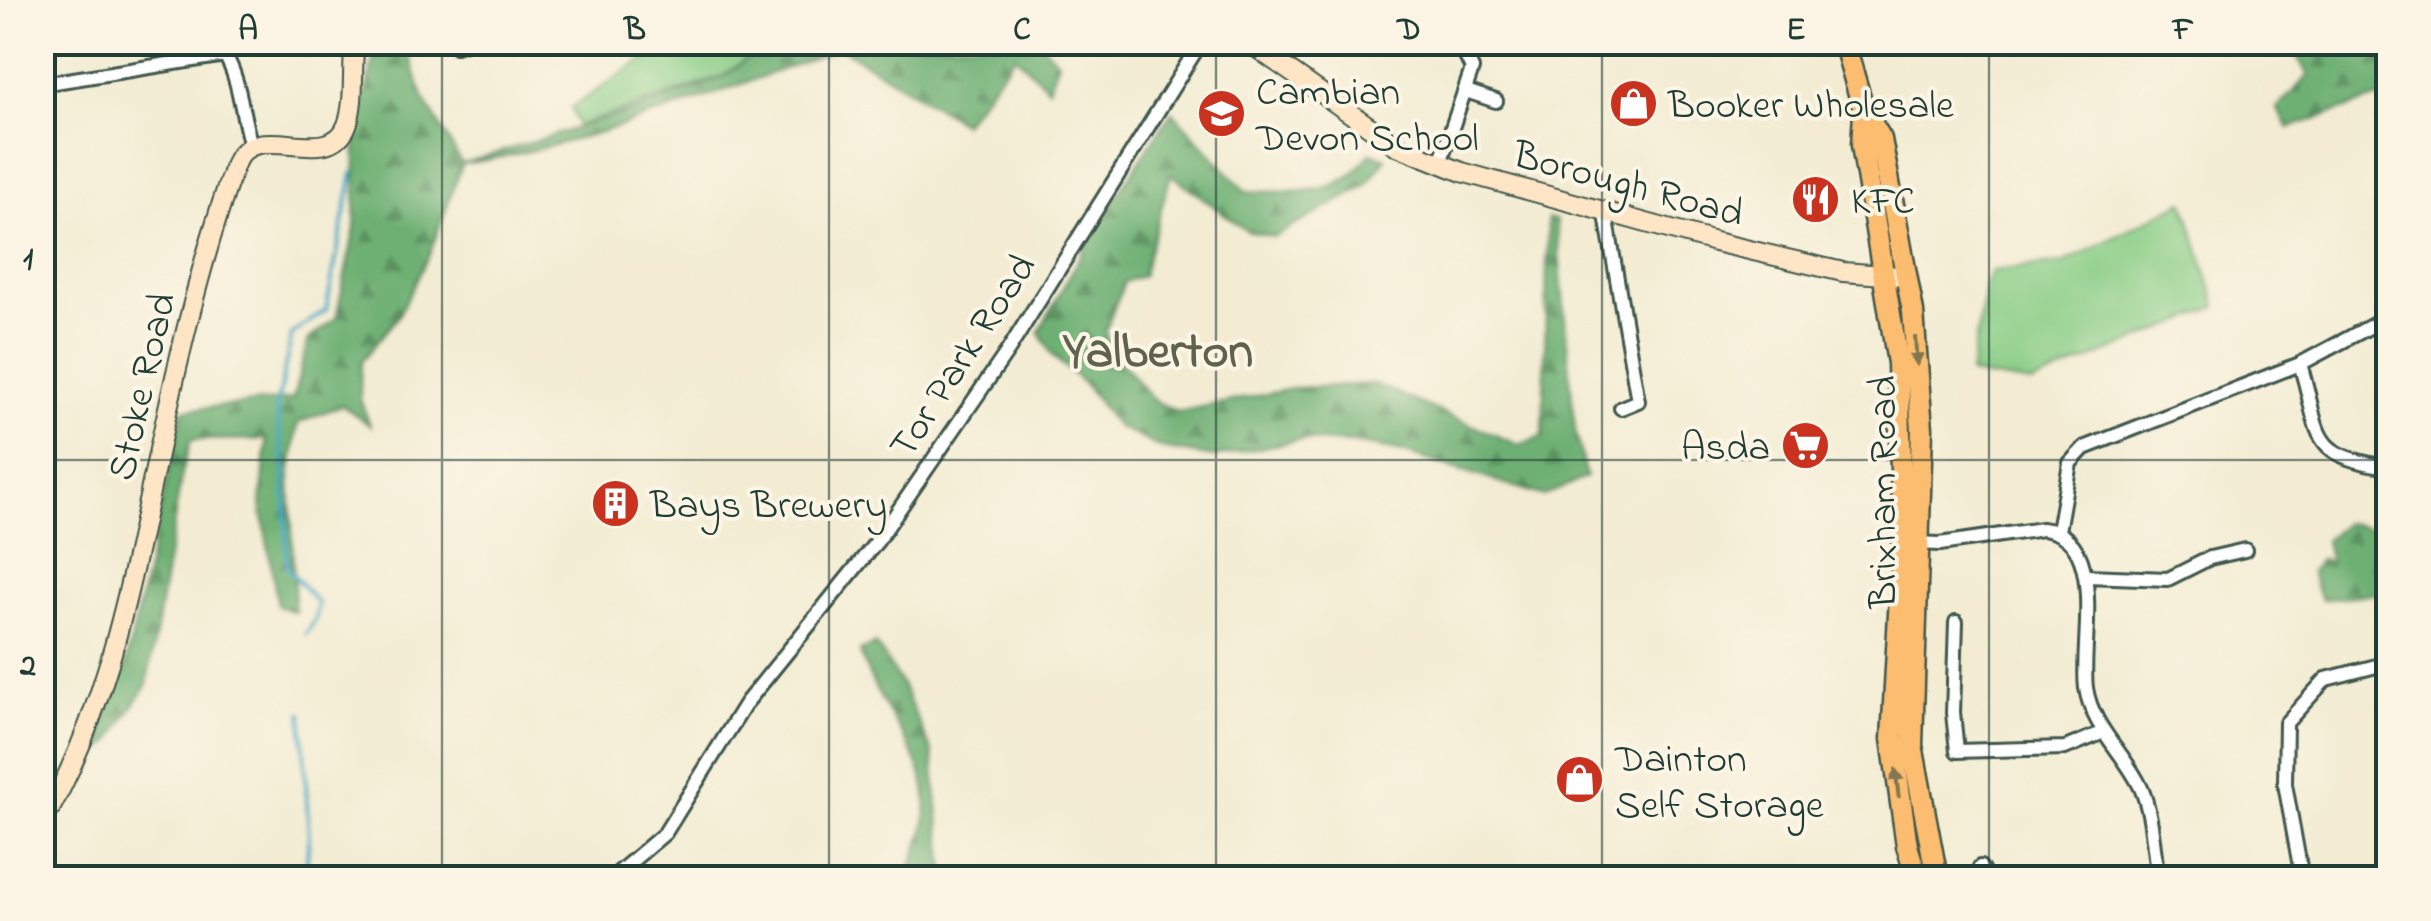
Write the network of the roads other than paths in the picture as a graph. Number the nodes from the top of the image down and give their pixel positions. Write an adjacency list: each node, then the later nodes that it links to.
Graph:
1 (355, 42): 10 (street)
2 (1201, 42): 27 (street, Tor Park Road)
3 (1460, 42): 7 (street)
4 (1844, 42): 9 (main road, Brixham Road)
5 (1260, 46): 11 (street, Borough Road)
6 (42, 84): 10 (street)
7 (1466, 91): 8 (street); 11 (street)
8 (1496, 101)
9 (1864, 111): 13 (main road, Brixham Road); 14 (main road, Brixham Road)
10 (252, 145): 26 (street, Stoke Road)
11 (1440, 163): 12 (street, Borough Road)
12 (1606, 215): 14 (street, Borough Road); 17 (street)
13 (1908, 274): 14 (street, Borough Road); 20 (main road, Brixham Road, one-way to 20)
14 (1884, 278): 20 (main road, Brixham Road)
15 (2388, 317): 16 (street)
16 (2300, 364): 18 (street); 19 (street)
17 (1621, 408)
18 (2388, 467)
19 (2058, 530): 20 (street); 22 (street)
20 (1911, 542): 28 (main road, Brixham Road, one-way to 20); 29 (main road, Brixham Road)
21 (2245, 550): 22 (street)
22 (2087, 576): 25 (street)
23 (1956, 622): 25 (street)
24 (2388, 663): 31 (street)
25 (2104, 732): 30 (street)
26 (42, 823)
27 (612, 878)
28 (1917, 878)
29 (1936, 878)
30 (2158, 878)
31 (2302, 878)

